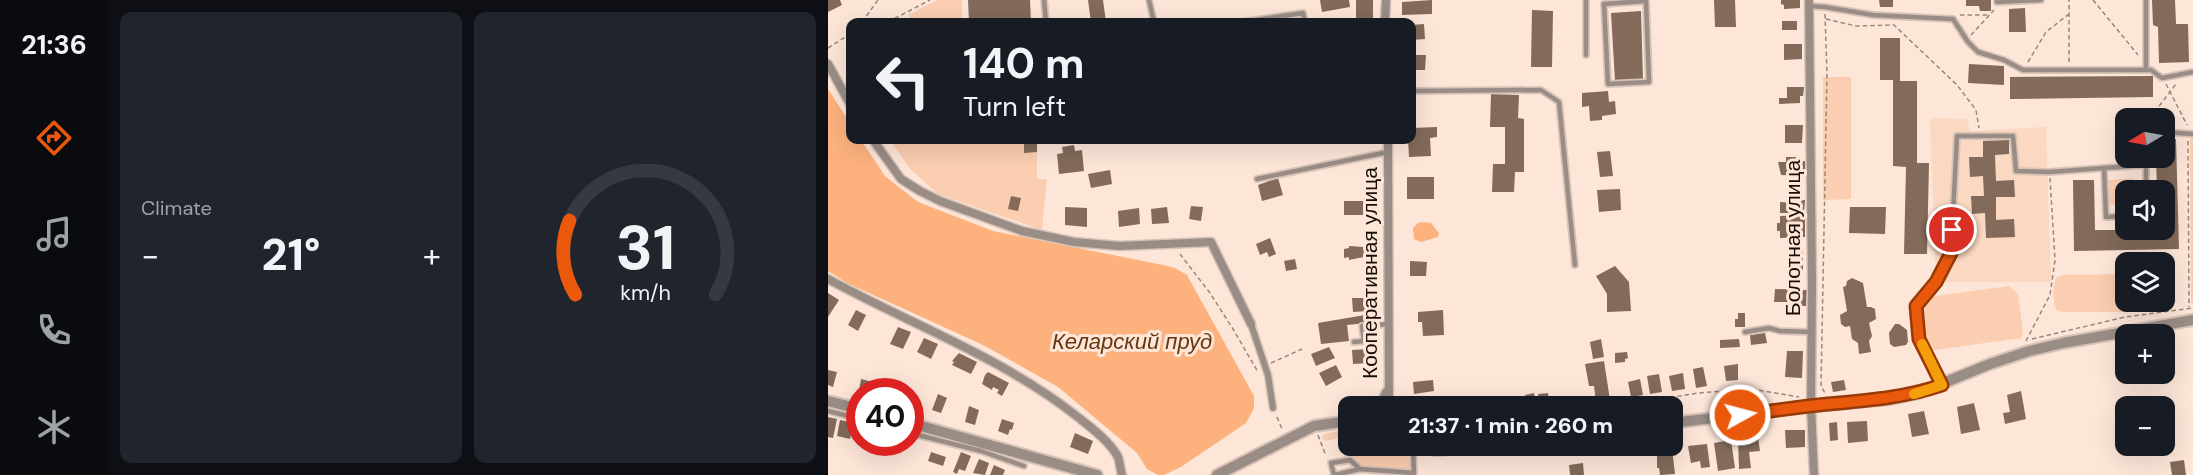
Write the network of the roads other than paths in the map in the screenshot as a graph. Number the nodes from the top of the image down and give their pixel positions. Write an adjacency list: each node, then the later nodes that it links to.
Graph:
1 (1044, 0): 10 (lane)
2 (1149, 0): 11 (lane)
3 (1386, 0): 14 (street)
4 (1586, 0): 15 (lane)
5 (2041, 0): 8 (lane)
6 (2146, 0): 17 (lane)
7 (1646, 1): 7 (lane)
8 (1999, 1)
9 (1809, 3): 17 (lane); 36 (street, Болотная улица)
10 (1046, 18)
11 (1153, 18)
12 (1270, 18): 13 (lane)
13 (1305, 18)
14 (1385, 18)
15 (1586, 55)
16 (828, 64): 20 (street)
17 (2146, 67): 18 (lane)
18 (2190, 72)
19 (1416, 91): 30 (lane)
20 (846, 97)
21 (2175, 133): 22 (lane)
22 (2191, 134)
23 (876, 144): 33 (street)
24 (1388, 144): 25 (street, Кооперативная улица)
25 (1388, 152): 27 (lane); 34 (street, Кооперативная улица)
26 (2104, 168): 28 (lane); 29 (lane); 39 (lane)
27 (1257, 179)
28 (2146, 180)
29 (2115, 217)
30 (1575, 265)
31 (828, 279): 56 (street)
32 (2193, 320): 39 (street)
33 (1251, 324): 45 (street)
34 (1388, 324): 37 (lane); 38 (street, Кооперативная улица)
35 (1745, 332): 36 (lane)
36 (1811, 333): 43 (street, Болотная улица)
37 (1354, 342)
38 (1389, 385): 40 (street); 41 (street, Кооперативная улица)
39 (1942, 385): 43 (street)
40 (1384, 396)
41 (1389, 396)
42 (828, 401): 44 (street)
43 (1807, 402): 48 (street); 59 (street, Болотная улица)
44 (846, 406)
45 (1273, 408)
46 (828, 411): 47 (lane)
47 (846, 416)
48 (1683, 421)
49 (1338, 422): 57 (street)
50 (924, 427): 55 (street)
51 (924, 437): 53 (lane)
52 (1413, 456): 54 (lane)
53 (1024, 466)
54 (1360, 470): 58 (lane); 58 (lane)
55 (1093, 474)
56 (1122, 475)
57 (1217, 475)
58 (1334, 475)
59 (1814, 475)

